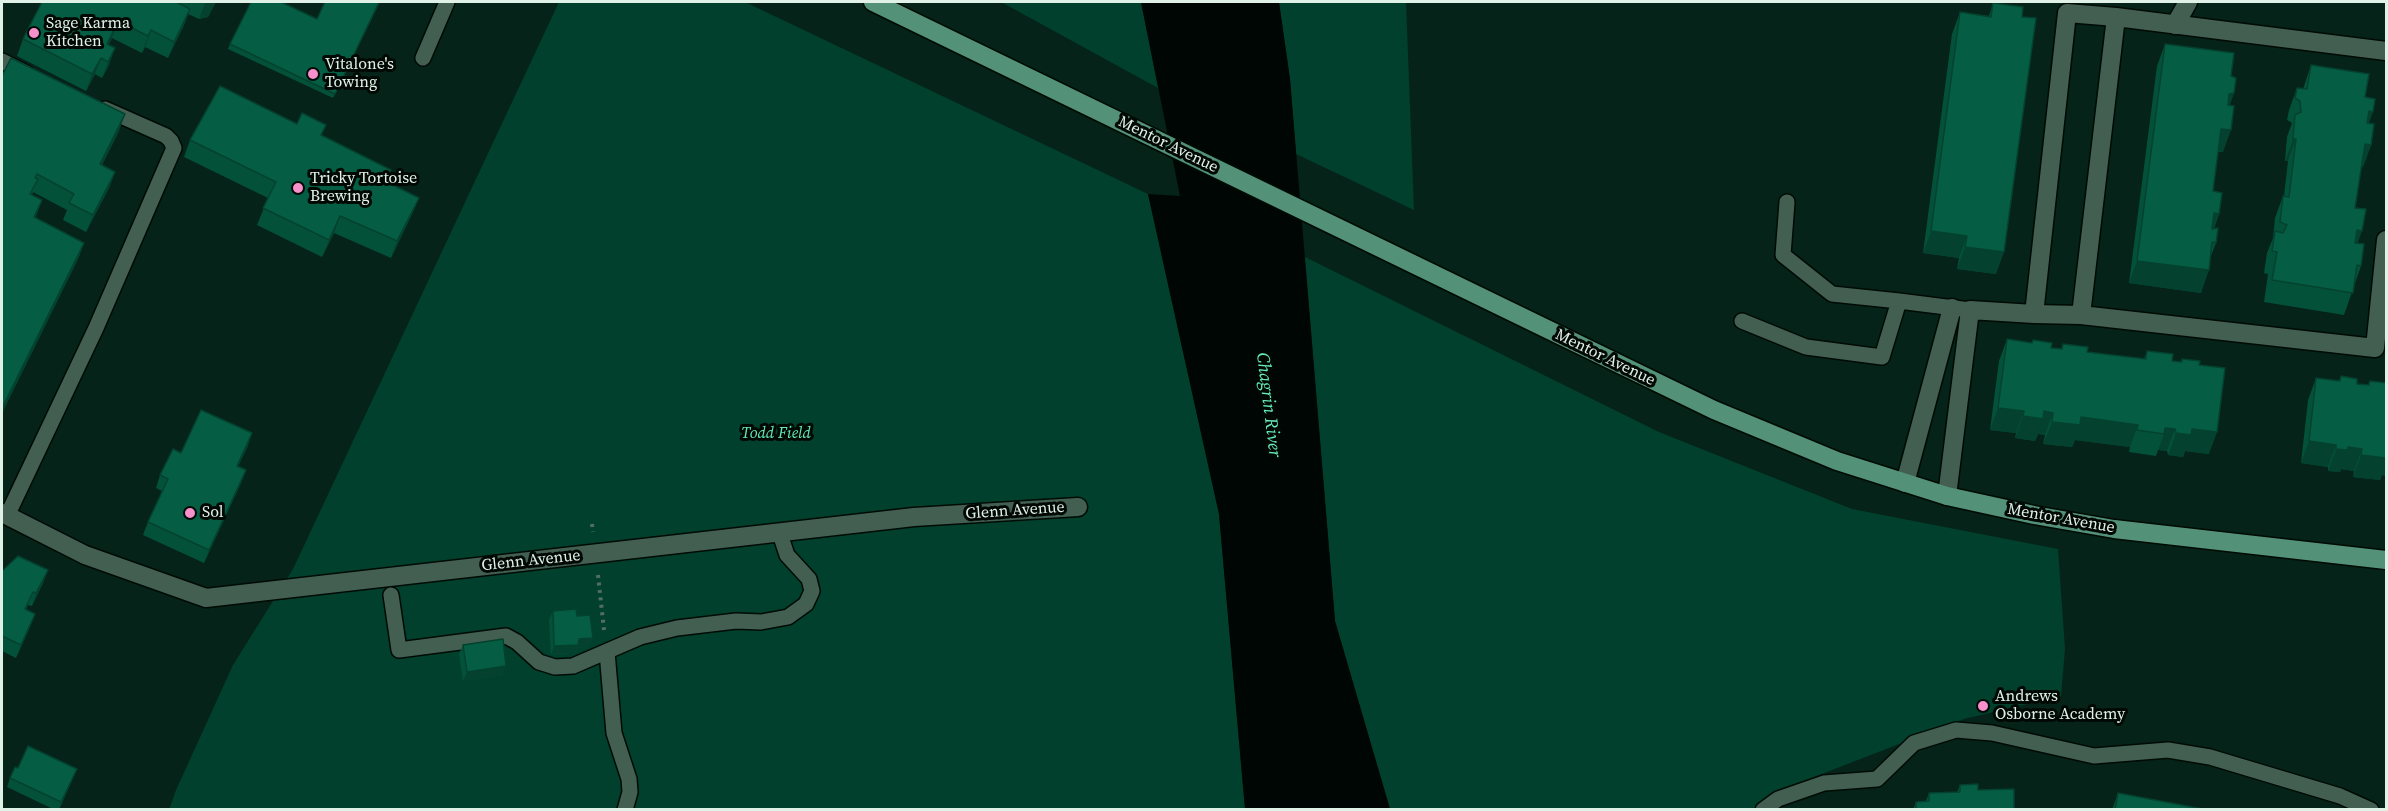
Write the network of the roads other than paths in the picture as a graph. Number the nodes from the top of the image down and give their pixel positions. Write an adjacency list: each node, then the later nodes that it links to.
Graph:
1 (447, 2): 7 (lane)
2 (873, 2): 19 (main road, Mentor Avenue)
3 (2188, 2): 5 (street)
4 (2116, 17): 5 (street); 15 (street); 16 (street)
5 (2175, 25): 6 (street)
6 (2386, 51)
7 (423, 58)
8 (2, 62): 9 (lane)
9 (43, 80)
10 (94, 103): 22 (lane)
11 (1787, 202): 13 (lane)
12 (2386, 240): 18 (street)
13 (1899, 301): 14 (lane); 17 (lane)
14 (1961, 309): 15 (street); 19 (street); 20 (street)
15 (2034, 314): 16 (street)
16 (2081, 315): 18 (street)
17 (1742, 321)
18 (2381, 349)
19 (1905, 483): 20 (main road, Mentor Avenue)
20 (1947, 496): 24 (main road, Mentor Avenue)
21 (1078, 507): 23 (street, Glenn Avenue)
22 (4, 515): 23 (street, Glenn Avenue)
23 (780, 534): 26 (lane)
24 (2386, 560)
25 (391, 595): 26 (lane)
26 (607, 652): 27 (lane)
27 (625, 810)
28 (1763, 810): 29 (lane)
29 (2371, 810)

